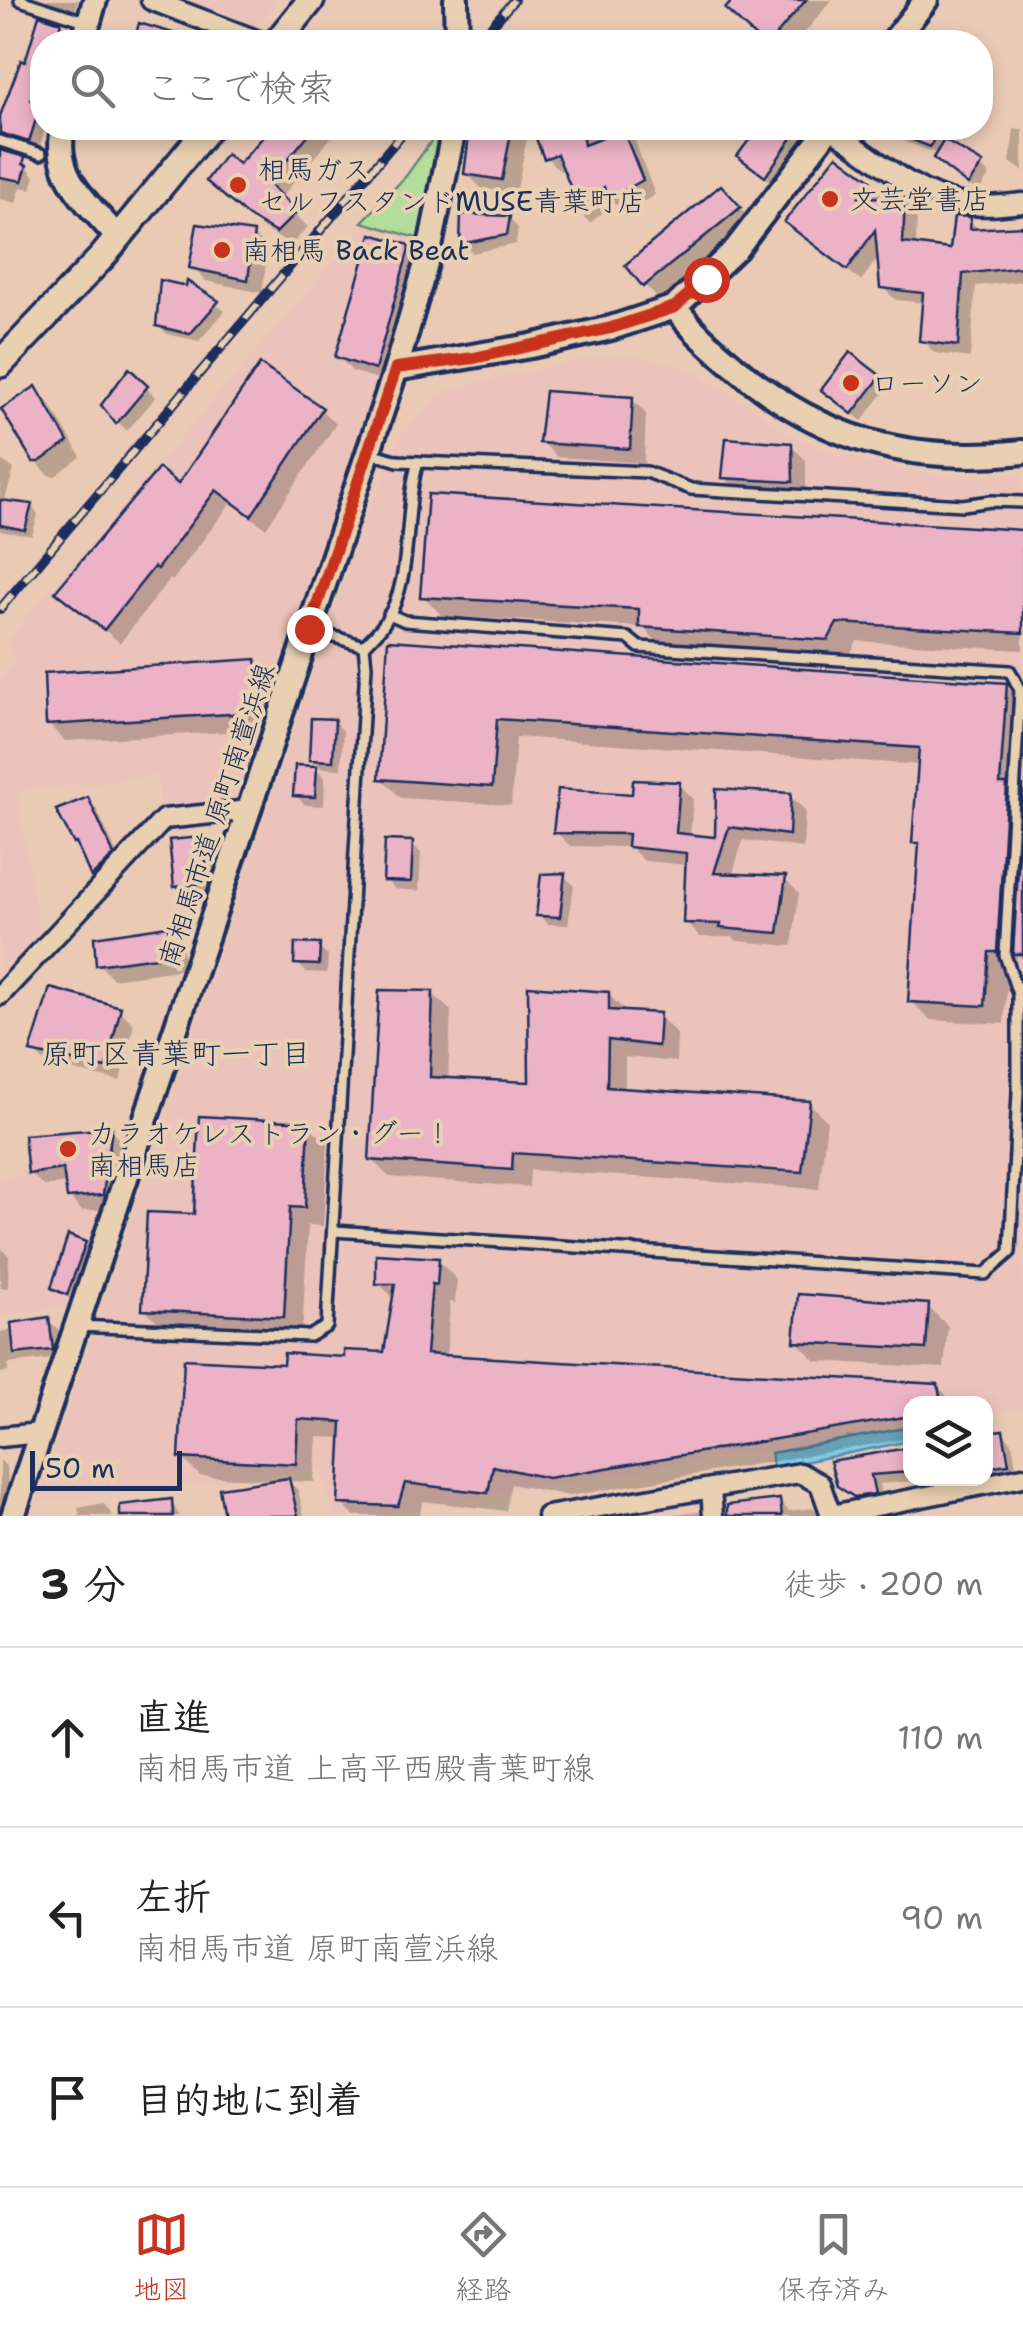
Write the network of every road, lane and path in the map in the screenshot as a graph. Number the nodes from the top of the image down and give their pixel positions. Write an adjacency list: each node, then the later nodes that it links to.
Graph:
1 (20, 0): 6 (lane)
2 (150, 0): 7 (street)
3 (311, 0): 8 (main road)
4 (456, 0): 9 (street)
5 (926, 0): 10 (street)
6 (89, 21)
7 (229, 30)
8 (286, 30)
9 (457, 30)
10 (903, 30)
11 (62, 140): 19 (street)
12 (198, 140): 19 (main road)
13 (452, 140): 22 (street, 南相馬市道 原町南萱浜線)
14 (821, 140): 20 (street)
15 (848, 140): 18 (street)
16 (0, 141): 17 (lane)
17 (41, 154)
18 (1023, 202)
19 (118, 238): 21 (main road)
20 (675, 307): 22 (street); 24 (street)
21 (0, 364)
22 (396, 368): 23 (street, 南相馬市道 原町南萱浜線)
23 (368, 452): 25 (lane); 28 (street, 南相馬市道 原町南萱浜線)
24 (1023, 452)
25 (418, 462): 26 (lane); 27 (lane)
26 (1023, 502)
27 (389, 614): 29 (lane); 31 (lane)
28 (309, 629): 29 (lane); 30 (street, 南相馬市道 原町南萱浜線)
29 (364, 646): 33 (lane)
30 (250, 810): 32 (street); 34 (street, 南相馬市道 原町南萱浜線)
31 (1018, 976): 33 (lane)
32 (0, 996)
33 (334, 1230): 34 (lane)
34 (76, 1326): 35 (street, 南相馬市道 原町南萱浜線)
35 (40, 1433): 36 (street); 40 (street, 南相馬市道 原町南萱浜線)
36 (0, 1437)
37 (1023, 1477): 43 (street)
38 (711, 1489): 39 (street); 42 (street); 43 (street)
39 (605, 1511): 41 (street)
40 (14, 1516)
41 (547, 1516)
42 (713, 1516)
43 (831, 1516)

